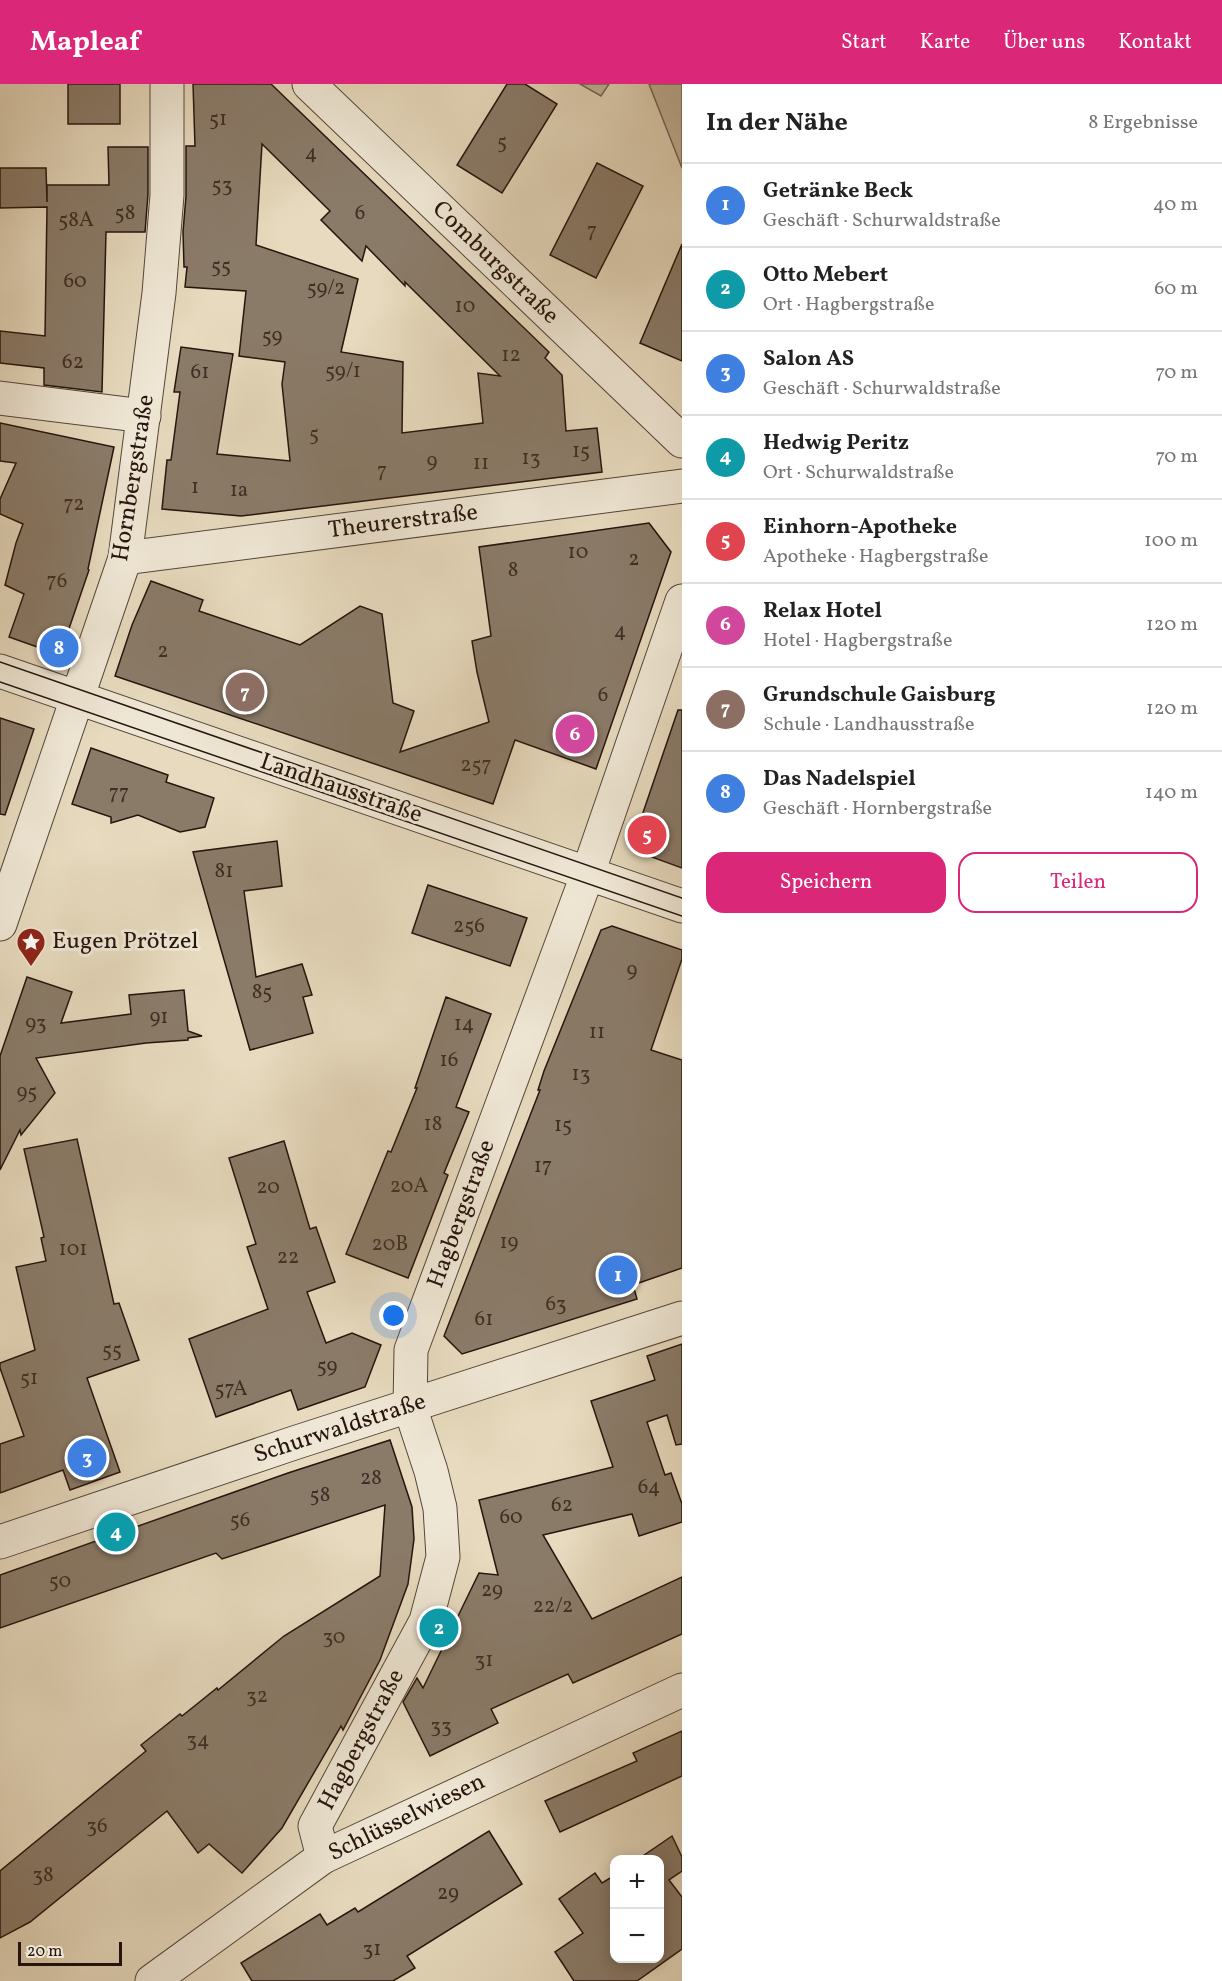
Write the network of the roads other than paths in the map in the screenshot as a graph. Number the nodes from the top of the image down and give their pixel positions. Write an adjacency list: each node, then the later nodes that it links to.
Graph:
1 (167, 84): 4 (street, Hornbergstraße)
2 (309, 84): 5 (street, Comburgstraße)
3 (0, 398): 4 (street)
4 (144, 416): 7 (street, Hornbergstraße)
5 (682, 441)
6 (682, 486): 7 (street, Theurerstraße)
7 (125, 558): 10 (street, Hornbergstraße)
8 (682, 601): 11 (street, Hagbergstraße)
9 (0, 671): 10 (street, Landhausstraße)
10 (77, 698): 11 (street, Landhausstraße); 13 (street, Hornbergstraße)
11 (588, 873): 12 (street, Landhausstraße); 15 (street, Hagbergstraße)
12 (682, 906)
13 (0, 924)
14 (682, 1318): 15 (street, Schurwaldstraße)
15 (410, 1407): 16 (street, Schurwaldstraße); 18 (street, Hagbergstraße)
16 (0, 1542)
17 (682, 1690): 18 (street, Schlüsselwiesen)
18 (323, 1857): 19 (street, Schlüsselwiesen)
19 (152, 1981)

